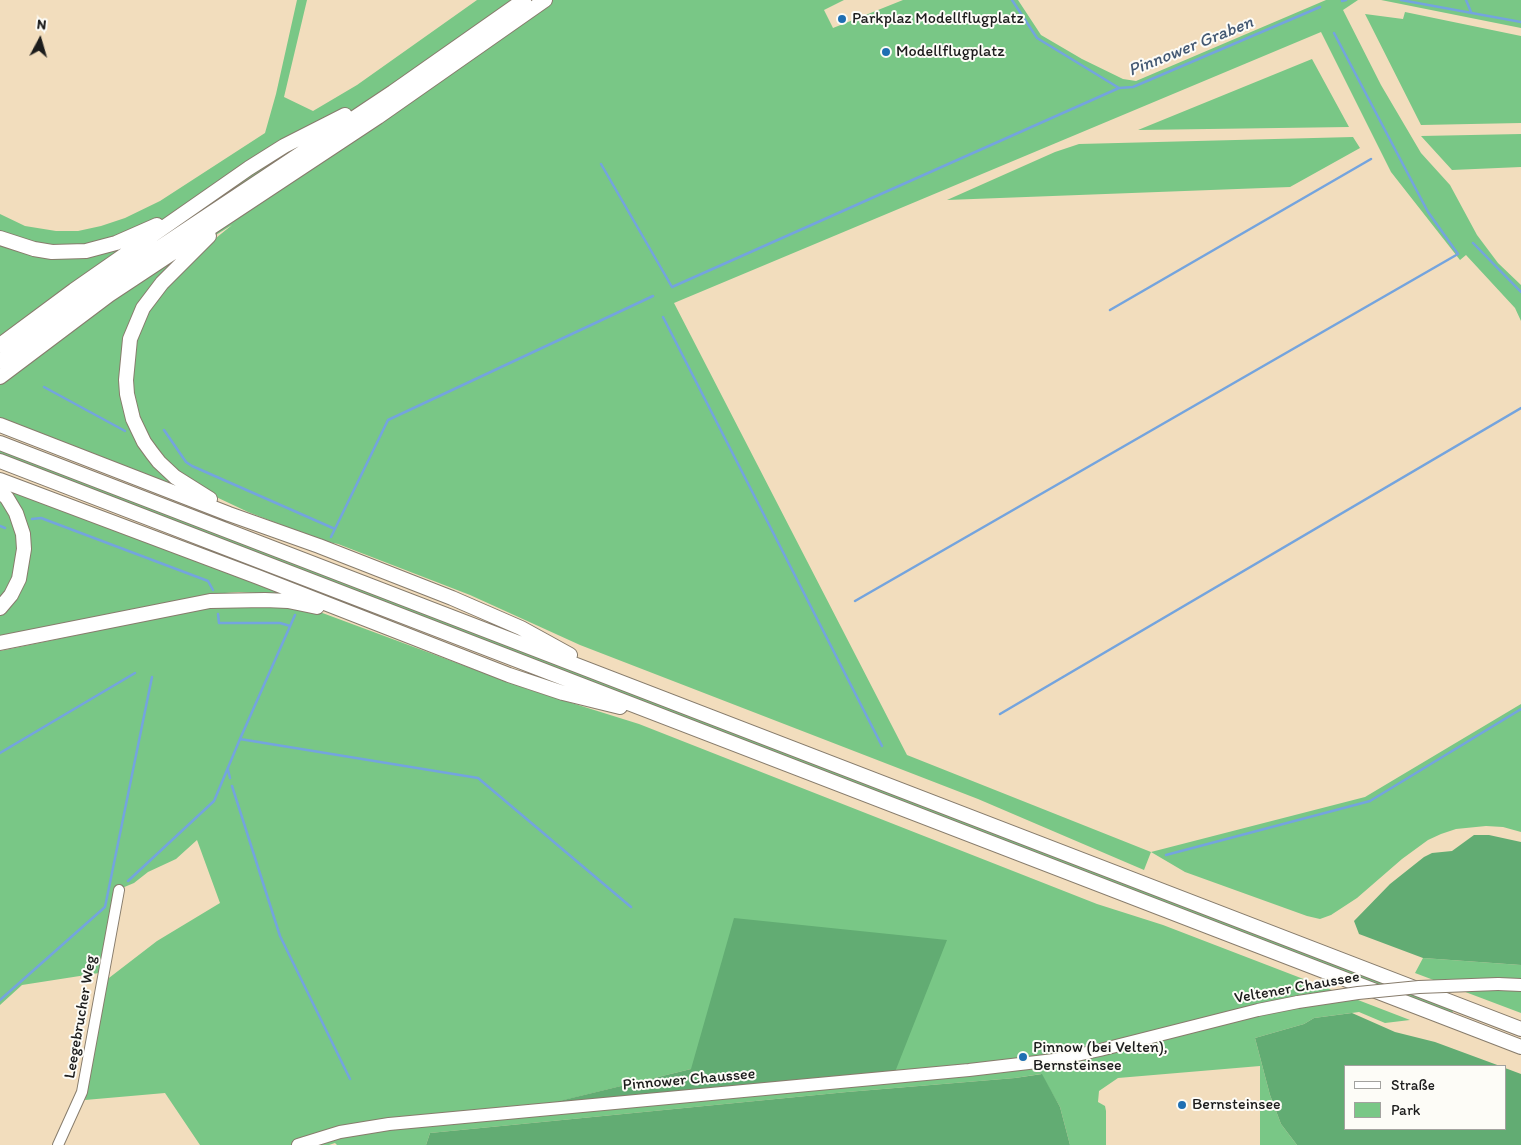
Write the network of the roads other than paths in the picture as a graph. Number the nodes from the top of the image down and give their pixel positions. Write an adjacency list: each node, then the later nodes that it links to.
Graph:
1 (524, 0): 3 (highway)
2 (545, 0): 5 (highway)
3 (392, 92): 4 (highway); 8 (highway)
4 (198, 205): 6 (highway); 7 (highway)
5 (236, 212): 9 (highway); 15 (highway)
6 (0, 238)
7 (0, 344)
8 (0, 362)
9 (0, 377)
10 (0, 425): 15 (highway)
11 (0, 443): 19 (highway)
12 (0, 461): 20 (highway)
13 (0, 480): 17 (highway)
14 (0, 491): 16 (highway)
15 (297, 538): 19 (highway)
16 (0, 608)
17 (411, 637): 18 (highway); 20 (highway)
18 (0, 643)
19 (612, 679): 23 (highway)
20 (679, 722): 24 (highway)
21 (119, 890): 26 (street, Leegebrucher Weg)
22 (1521, 985): 25 (main road, Veltener Chaussee, bridge)
23 (1521, 1029)
24 (1521, 1047)
25 (1084, 1054): 27 (main road, Pinnower Chaussee)
26 (58, 1145)
27 (298, 1145)

